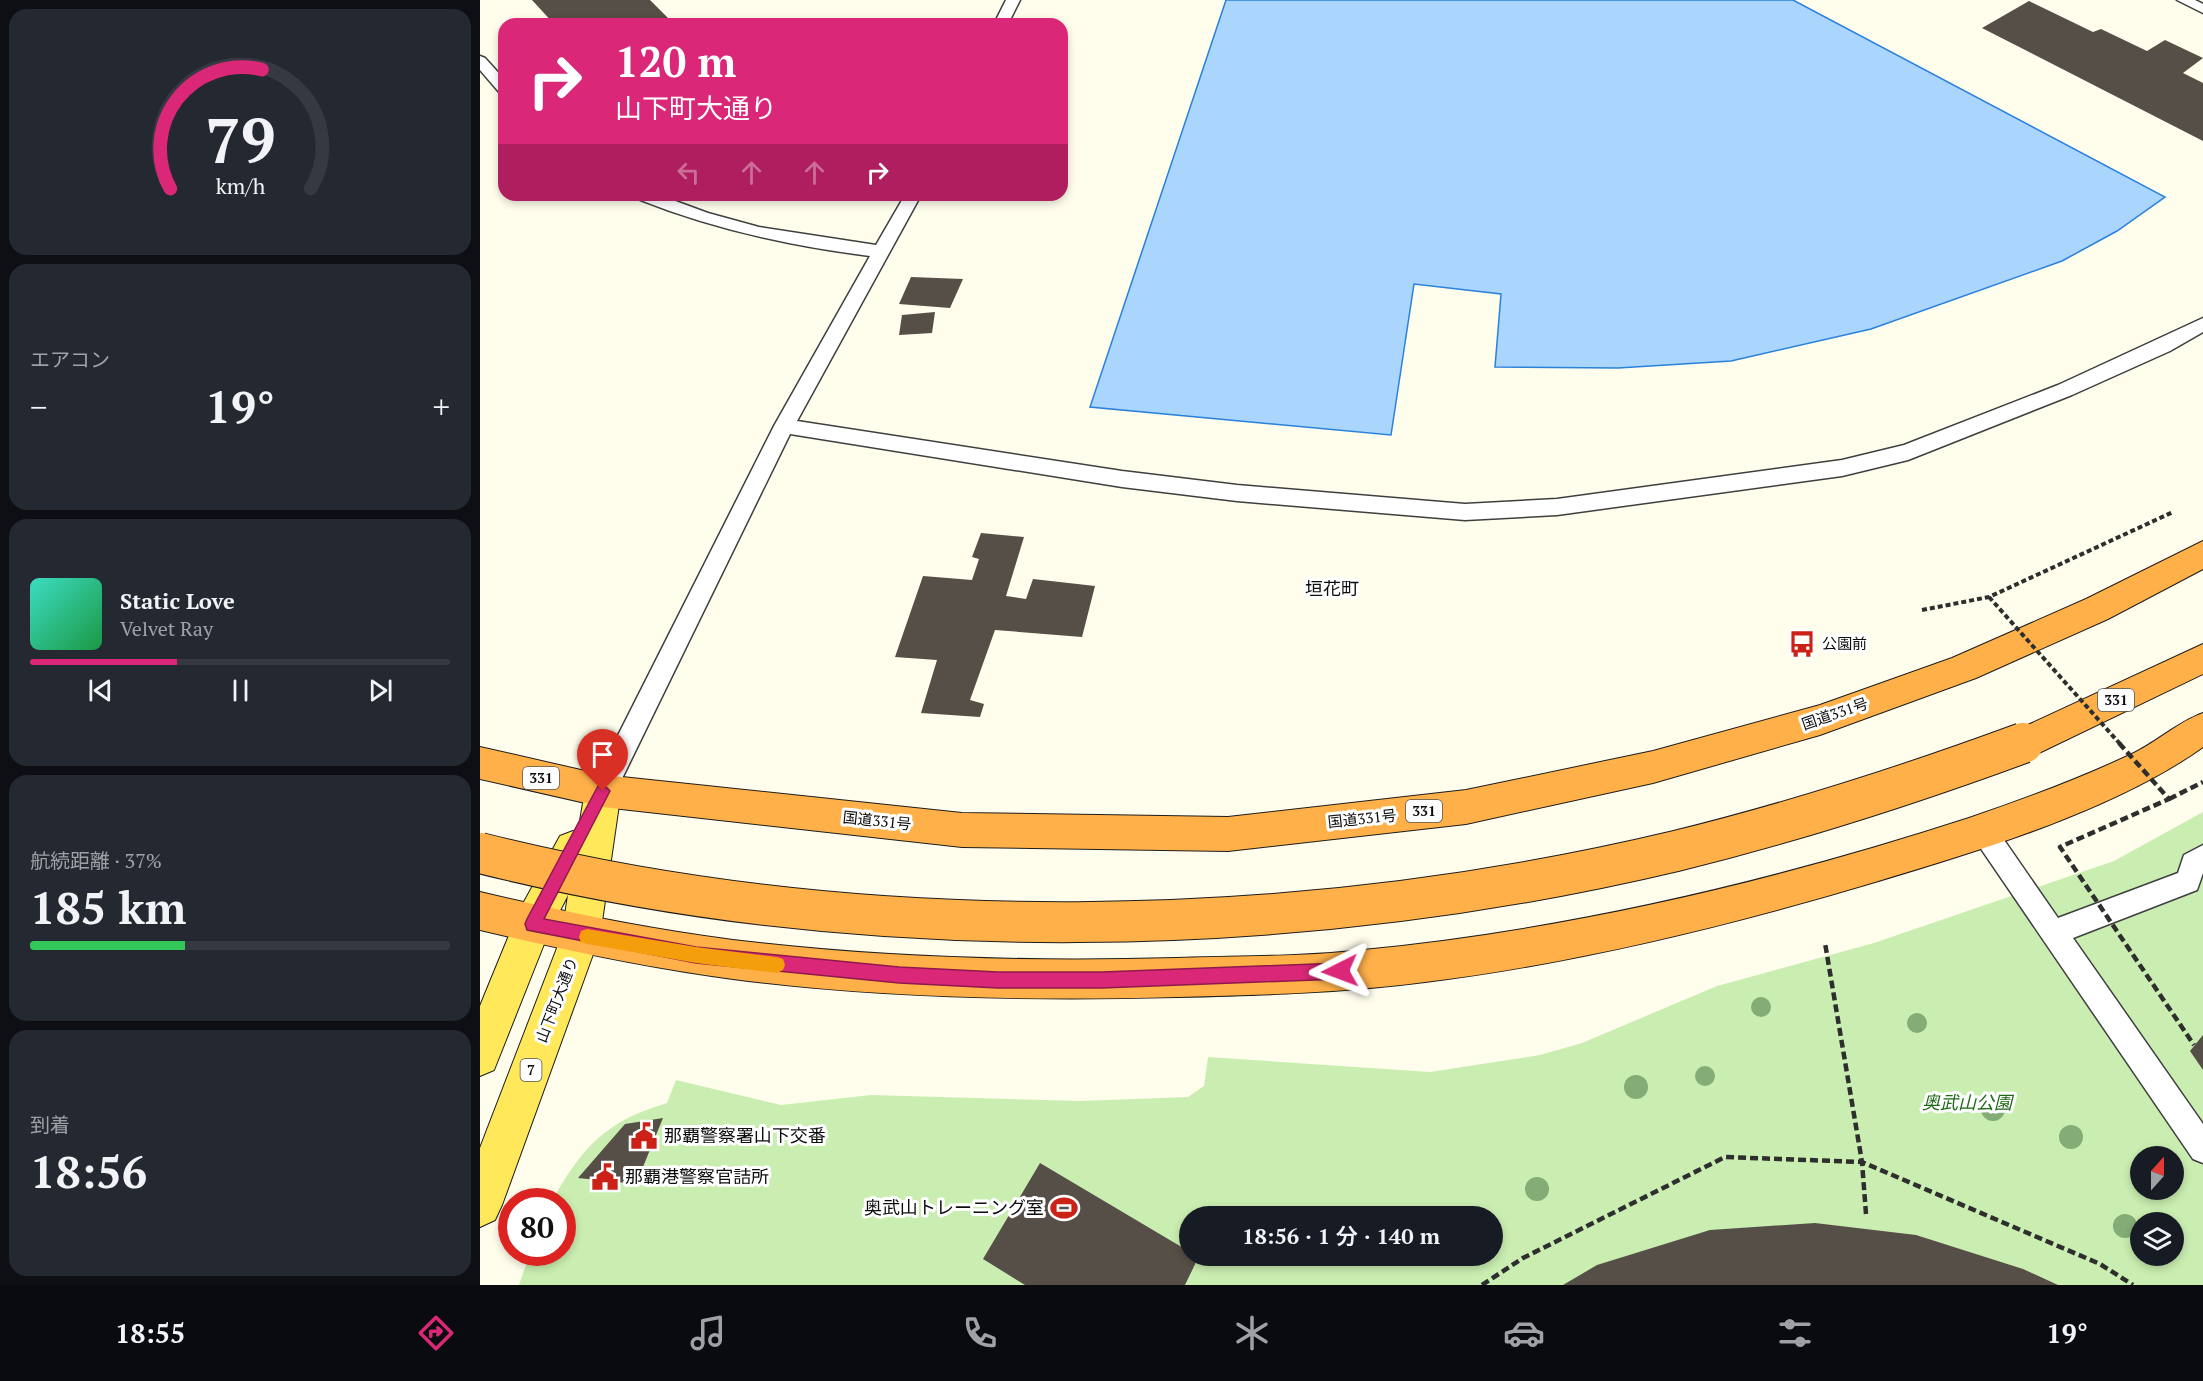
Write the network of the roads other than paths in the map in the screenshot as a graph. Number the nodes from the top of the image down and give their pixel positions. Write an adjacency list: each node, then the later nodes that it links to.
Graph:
1 (1014, 0): 4 (lane)
2 (2184, 0): 3 (lane)
3 (2203, 9)
4 (1004, 18)
5 (480, 61): 6 (lane)
6 (498, 82)
7 (660, 201): 9 (lane)
8 (909, 201): 9 (lane)
9 (879, 251): 11 (lane)
10 (2203, 324): 11 (lane)
11 (784, 426): 16 (lane)
12 (2203, 554): 16 (highway, 国道331号 / 331)
13 (2203, 658): 18 (highway, 331, bridge)
14 (2203, 728): 17 (highway)
15 (480, 763): 16 (highway, 国道331号 / 331)
16 (603, 791): 21 (main road); 23 (main road, 山下町大通り / 7)
17 (1984, 832): 22 (lane); 23 (highway)
18 (480, 854)
19 (2203, 857): 22 (lane)
20 (480, 911): 21 (highway)
21 (533, 924): 23 (highway); 24 (main road)
22 (2052, 933): 25 (lane)
23 (581, 936): 26 (main road, 山下町大通り / 7)
24 (480, 1056)
25 (2203, 1149)
26 (480, 1205)

